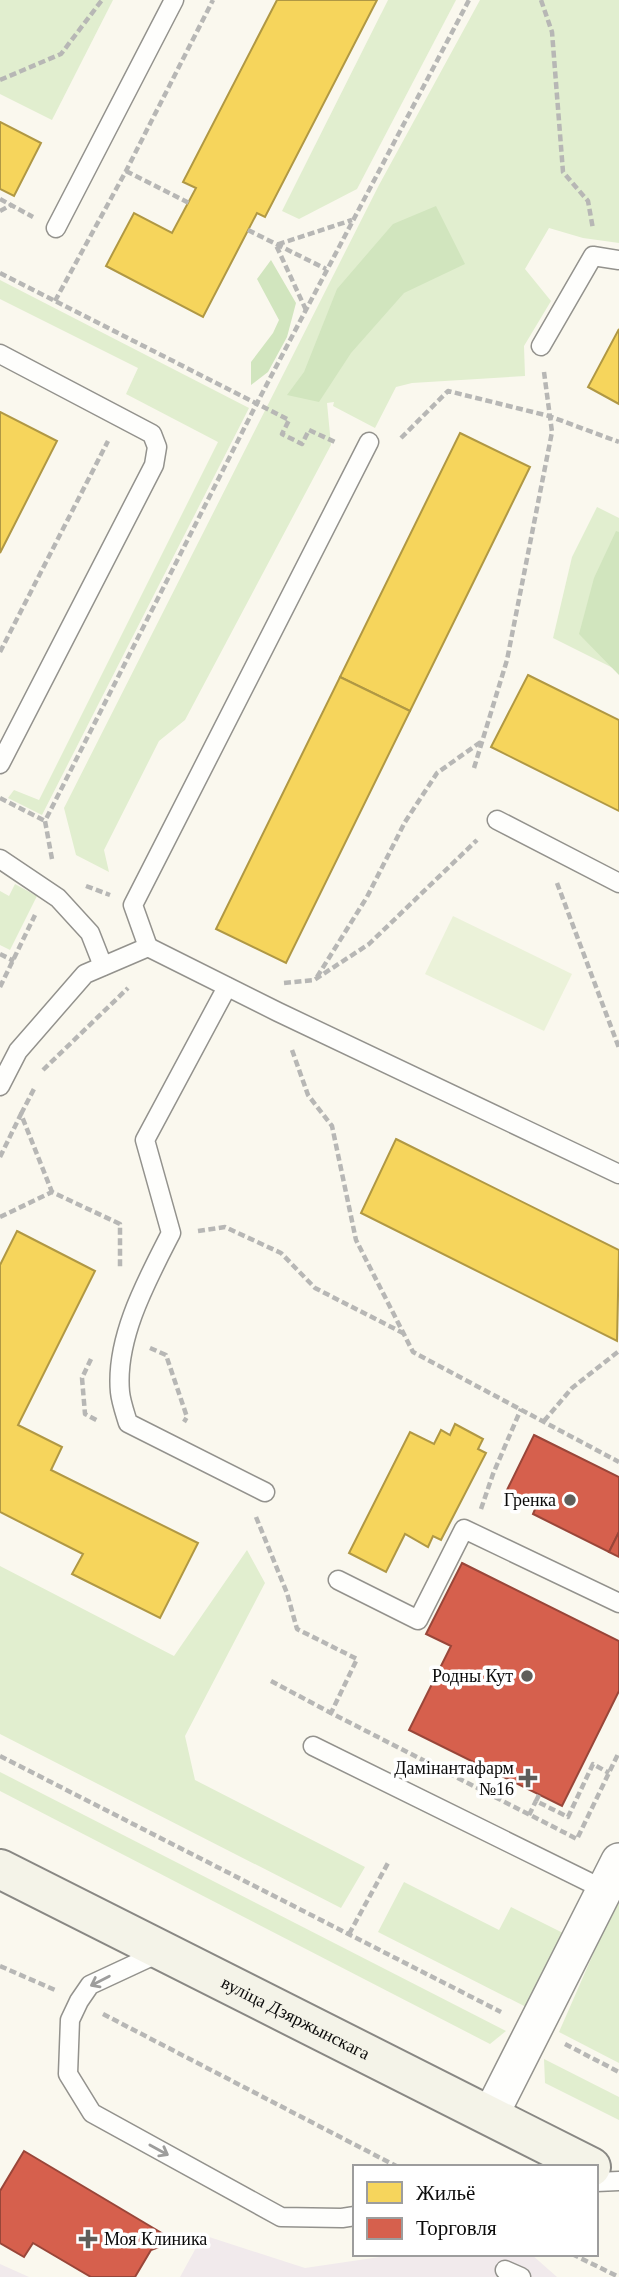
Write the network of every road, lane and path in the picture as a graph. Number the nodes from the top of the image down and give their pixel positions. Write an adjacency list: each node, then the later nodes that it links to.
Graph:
1 (102, 0): 6 (path)
2 (174, 0): 13 (lane)
3 (213, 0): 7 (path)
4 (469, 0): 12 (path)
5 (541, 0): 15 (path)
6 (0, 79)
7 (126, 171): 9 (path); 20 (path)
8 (0, 199): 10 (path)
9 (189, 202)
10 (11, 205): 11 (path); 13 (path)
11 (0, 211)
12 (353, 220): 16 (path); 18 (path)
13 (56, 228)
14 (248, 230): 16 (path)
15 (594, 238)
16 (276, 245): 18 (path); 21 (path)
17 (619, 260): 22 (lane)
18 (326, 269): 21 (path)
19 (0, 273): 20 (path)
20 (55, 301): 24 (path)
21 (306, 310): 24 (path)
22 (541, 345): 25 (path)
23 (0, 354): 33 (lane)
24 (257, 403): 27 (path); 35 (path)
25 (549, 416): 28 (path); 30 (path); 32 (path)
26 (96, 435): 31 (path)
27 (326, 438)
28 (401, 438)
29 (369, 442): 41 (lane)
30 (619, 442)
31 (0, 652)
32 (482, 741): 34 (path); 46 (path)
33 (0, 764)
34 (474, 768)
35 (0, 799)
36 (497, 820): 37 (lane); 46 (path)
37 (542, 843): 40 (lane); 49 (path)
38 (0, 859): 45 (lane)
39 (77, 882): 41 (path)
40 (619, 883)
41 (133, 905): 42 (lane)
42 (156, 951): 45 (lane); 47 (lane); 51 (path)
43 (0, 954): 44 (path)
44 (14, 961)
45 (103, 966): 50 (lane)
46 (314, 980): 47 (path)
47 (227, 987): 48 (lane); 55 (lane)
48 (278, 1012): 53 (lane); 56 (path)
49 (619, 1048)
50 (0, 1086)
51 (21, 1114): 52 (path); 54 (path)
52 (0, 1157)
53 (619, 1174)
54 (52, 1192)
55 (169, 1236): 56 (path); 57 (lane)
56 (403, 1333): 59 (path)
57 (127, 1337): 61 (lane); 61 (path)
58 (619, 1351): 60 (path)
59 (522, 1409): 60 (path); 64 (path)
60 (544, 1421): 62 (path)
61 (173, 1445): 63 (lane)
62 (619, 1462)
63 (265, 1492)
64 (472, 1533): 65 (lane); 66 (lane)
65 (338, 1580)
66 (619, 1603)
67 (271, 1681): 68 (path)
68 (331, 1713)
69 (313, 1745): 79 (lane)
70 (619, 1752): 72 (path)
71 (0, 1756): 80 (path)
72 (609, 1773): 75 (path); 76 (path)
73 (453, 1777): 76 (path)
74 (540, 1795): 75 (path)
75 (536, 1801): 76 (path)
76 (529, 1815)
77 (387, 1863): 80 (path)
78 (0, 1869): 81 (main road, вуліца Дзяржынскага)
79 (612, 1875): 84 (street)
80 (349, 1934): 84 (path)
81 (161, 1952): 83 (lane, one-way to 83); 86 (main road, вуліца Дзяржынскага)
82 (0, 1966): 83 (path)
83 (79, 2001): 87 (path); 92 (lane, one-way to 92)
84 (534, 2029): 85 (path); 86 (street)
85 (619, 2072)
86 (490, 2116): 88 (main road, вуліца Дзяржынскага)
87 (394, 2165)
88 (587, 2165)
89 (598, 2170): 90 (main road)
90 (619, 2181): 91 (lane)
91 (598, 2182)
92 (353, 2216)
93 (576, 2256): 94 (path)
94 (619, 2277)

